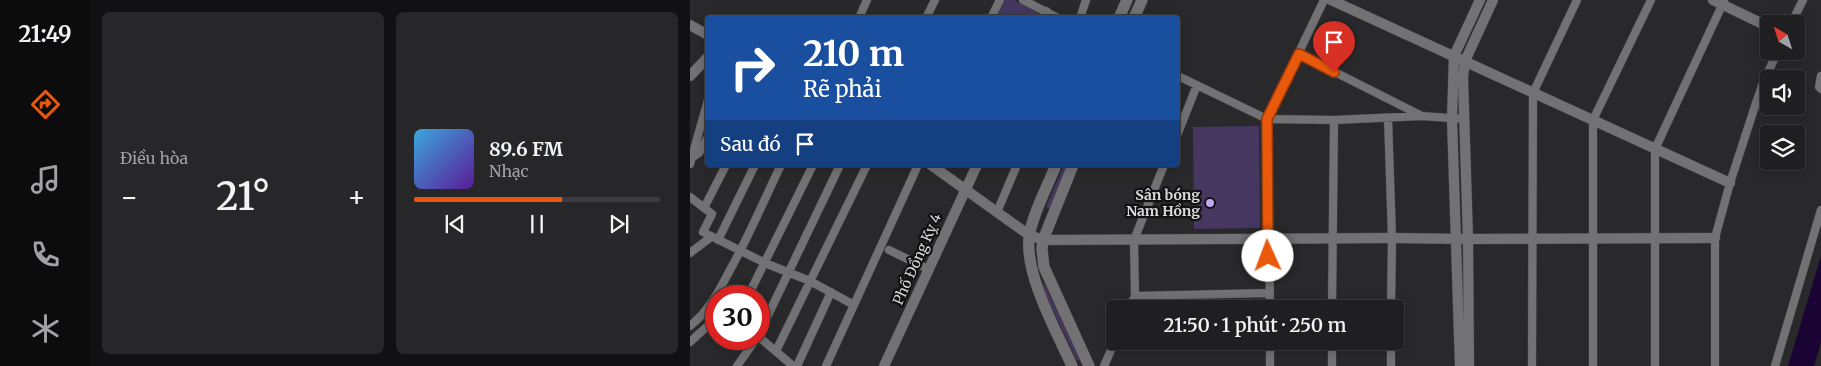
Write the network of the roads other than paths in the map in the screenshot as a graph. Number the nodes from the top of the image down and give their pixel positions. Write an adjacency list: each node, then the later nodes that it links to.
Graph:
1 (867, 0): 16 (street)
2 (935, 0): 17 (street)
3 (1000, 0): 18 (street)
4 (1024, 0): 19 (street)
5 (1086, 0): 20 (street)
6 (1127, 0): 21 (main road)
7 (1142, 0): 22 (main road)
8 (1324, 0): 27 (street)
9 (1331, 0): 28 (street)
10 (1480, 0): 28 (street)
11 (1493, 0): 31 (street)
12 (1577, 0): 37 (street)
13 (1651, 0): 45 (street)
14 (1803, 0): 23 (street)
15 (1720, 2): 24 (street); 48 (street)
16 (860, 15)
17 (928, 15)
18 (992, 15)
19 (1045, 15)
20 (1081, 15)
21 (1121, 15)
22 (1135, 15)
23 (1796, 15)
24 (1760, 22)
25 (690, 25): 26 (street)
26 (705, 33)
27 (1299, 54): 39 (street); 41 (street)
28 (1454, 56): 31 (street); 42 (street)
29 (705, 60): 32 (street)
30 (1774, 60): 63 (street)
31 (1465, 61): 37 (street); 43 (street)
32 (690, 76)
33 (1821, 76): 36 (street)
34 (1180, 77): 35 (street)
35 (1197, 86): 41 (street); 46 (street)
36 (1821, 89)
37 (1533, 93): 45 (street); 74 (street)
38 (705, 111): 49 (street)
39 (1422, 116): 40 (street); 42 (street)
40 (1388, 118): 44 (street); 73 (street)
41 (1267, 119): 44 (street); 71 (street)
42 (1452, 119): 43 (street); 78 (street)
43 (1464, 119): 79 (street)
44 (1334, 120): 72 (street)
45 (1593, 120): 48 (street); 75 (street)
46 (1180, 128)
47 (705, 142): 49 (street)
48 (1656, 149): 63 (street); 76 (street)
49 (691, 160)
50 (725, 167): 66 (street)
51 (755, 167): 70 (street)
52 (779, 167): 83 (street)
53 (812, 167): 85 (street)
54 (839, 167): 87 (street)
55 (866, 167): 88 (street)
56 (917, 167): 97 (street)
57 (934, 167): 64 (street)
58 (976, 167): 64 (street, Phố Đồng Kỵ 4)
59 (1016, 167): 68 (street)
60 (1055, 167): 69 (main road)
61 (1073, 167): 80 (main road)
62 (1163, 167): 81 (street)
63 (1730, 184): 77 (street)
64 (966, 189): 68 (street); 86 (street, Phố Đồng Kỵ 4)
65 (691, 200): 66 (street)
66 (704, 208): 70 (street)
67 (1821, 210): 126 (street)
68 (997, 212): 69 (street)
69 (1029, 234): 80 (street); 114 (main road)
70 (714, 238): 83 (street); 84 (street)
71 (1268, 238): 72 (street); 81 (street); 91 (street)
72 (1332, 238): 73 (street); 95 (street)
73 (1392, 238): 78 (street); 96 (street)
74 (1533, 238): 75 (street); 79 (street); 122 (street)
75 (1593, 238): 76 (street); 123 (street)
76 (1654, 238): 77 (street); 124 (street)
77 (1716, 238): 125 (street)
78 (1456, 239): 79 (street); 120 (street)
79 (1468, 239): 121 (street)
80 (1043, 240): 81 (street); 115 (main road)
81 (1134, 240): 92 (street)
82 (889, 250): 86 (street)
83 (740, 251): 85 (street); 99 (street)
84 (690, 253)
85 (765, 263): 87 (street); 89 (street)
86 (928, 269): 113 (street, Phố Đồng Kỵ 4)
87 (787, 273): 88 (street); 98 (street)
88 (810, 281): 90 (street); 108 (street)
89 (754, 285)
90 (831, 292): 97 (street); 111 (street)
91 (1270, 293): 92 (street); 94 (street)
92 (1135, 296): 93 (street)
93 (1133, 300)
94 (1270, 300)
95 (1332, 300)
96 (1391, 300)
97 (854, 305): 112 (street)
98 (770, 311)
99 (690, 326)
100 (705, 328): 101 (street)
101 (690, 342)
102 (770, 346): 108 (street)
103 (749, 350): 109 (street)
104 (1111, 350): 116 (street)
105 (1270, 350): 117 (street)
106 (1332, 350): 118 (street)
107 (1391, 350): 119 (street)
108 (776, 351): 110 (street)
109 (737, 366)
110 (793, 366)
111 (797, 366)
112 (826, 366)
113 (884, 366)
114 (1072, 366)
115 (1089, 366)
116 (1104, 366)
117 (1270, 366)
118 (1332, 366)
119 (1391, 366)
120 (1460, 366)
121 (1468, 366)
122 (1532, 366)
123 (1593, 366)
124 (1655, 366)
125 (1715, 366)
126 (1775, 366)

